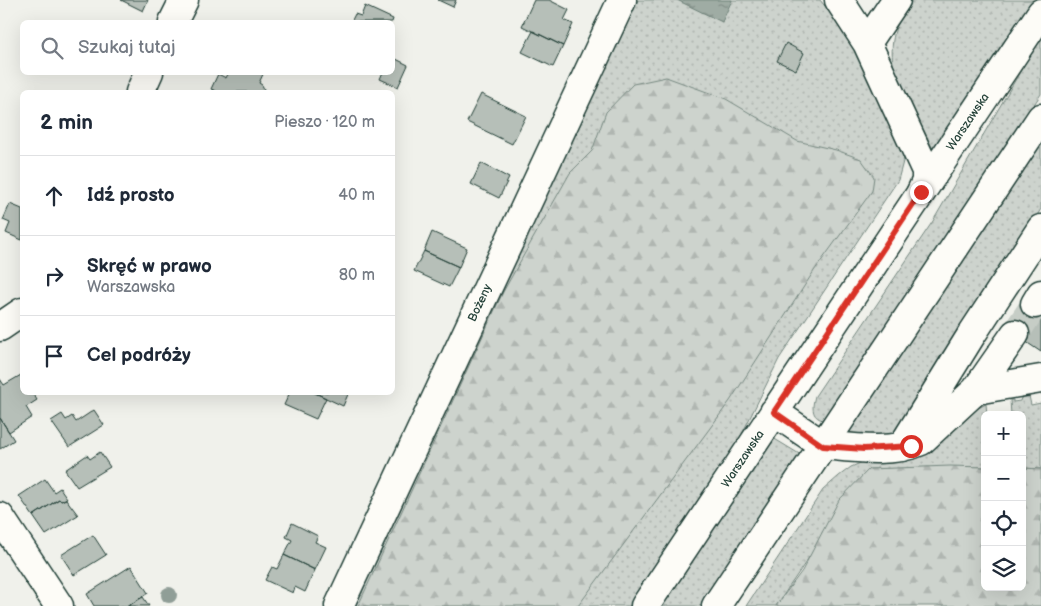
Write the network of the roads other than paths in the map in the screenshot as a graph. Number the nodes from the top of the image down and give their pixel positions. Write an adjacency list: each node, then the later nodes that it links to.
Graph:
1 (184, 0): 6 (main road)
2 (839, 0): 7 (main road)
3 (896, 0): 7 (main road)
4 (614, 2): 23 (main road, Bożeny)
5 (1041, 13): 11 (main road, Warszawska)
6 (174, 20)
7 (866, 43): 11 (main road)
8 (148, 75): 9 (main road)
9 (141, 90)
10 (1041, 118): 19 (main road)
11 (921, 192): 18 (main road, Warszawska)
12 (1041, 229): 20 (main road)
13 (20, 313): 14 (main road)
14 (0, 327)
15 (1015, 334): 17 (main road)
16 (1041, 379): 17 (main road)
17 (976, 390): 20 (main road)
18 (774, 412): 19 (main road); 24 (main road, Warszawska)
19 (823, 446): 20 (main road); 25 (main road)
20 (902, 447)
21 (0, 517): 22 (main road)
22 (60, 606)
23 (339, 606)
24 (645, 606)
25 (716, 606)

